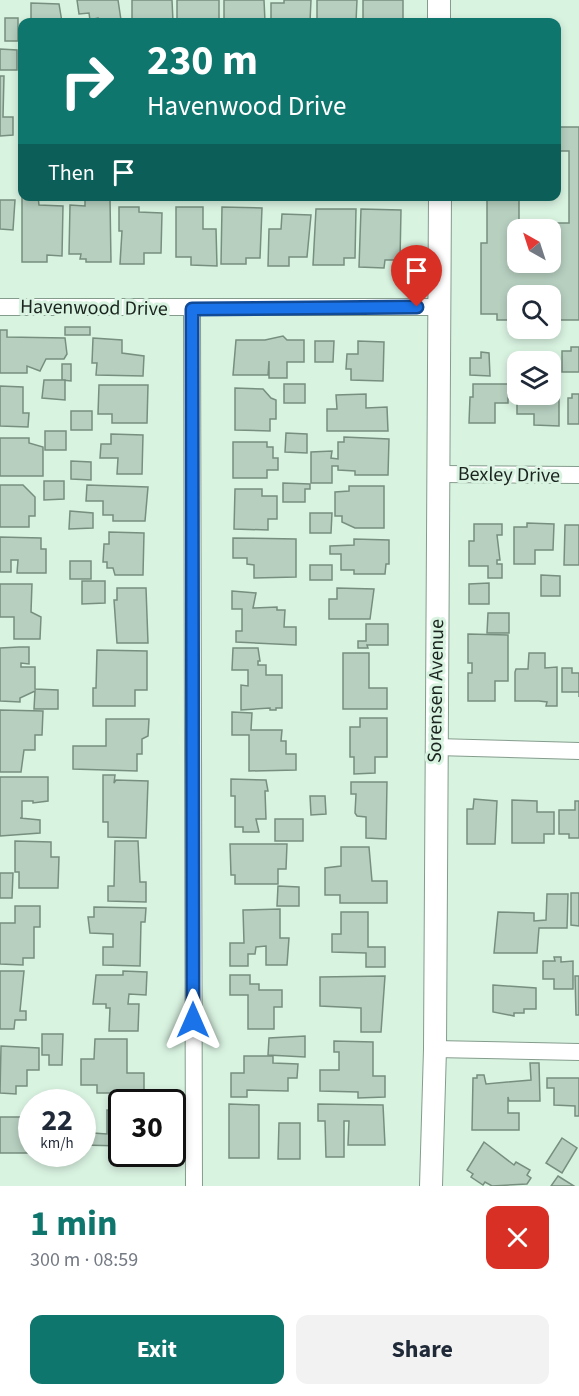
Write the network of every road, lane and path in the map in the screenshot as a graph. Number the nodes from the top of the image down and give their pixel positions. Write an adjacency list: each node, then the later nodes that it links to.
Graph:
1 (439, 0): 2 (street)
2 (440, 18)
3 (440, 201): 5 (street, Sorensen Avenue)
4 (0, 307): 6 (street, Havenwood Drive)
5 (440, 307): 6 (street, Havenwood Drive); 7 (street, Sorensen Avenue)
6 (192, 309): 13 (street)
7 (439, 474): 8 (street, Bexley Drive); 9 (street, Sorensen Avenue)
8 (579, 475)
9 (436, 747): 10 (street); 11 (street, Sorensen Avenue)
10 (579, 751)
11 (435, 1049): 12 (street); 14 (street, Sorensen Avenue)
12 (579, 1052)
13 (194, 1186)
14 (431, 1186)

